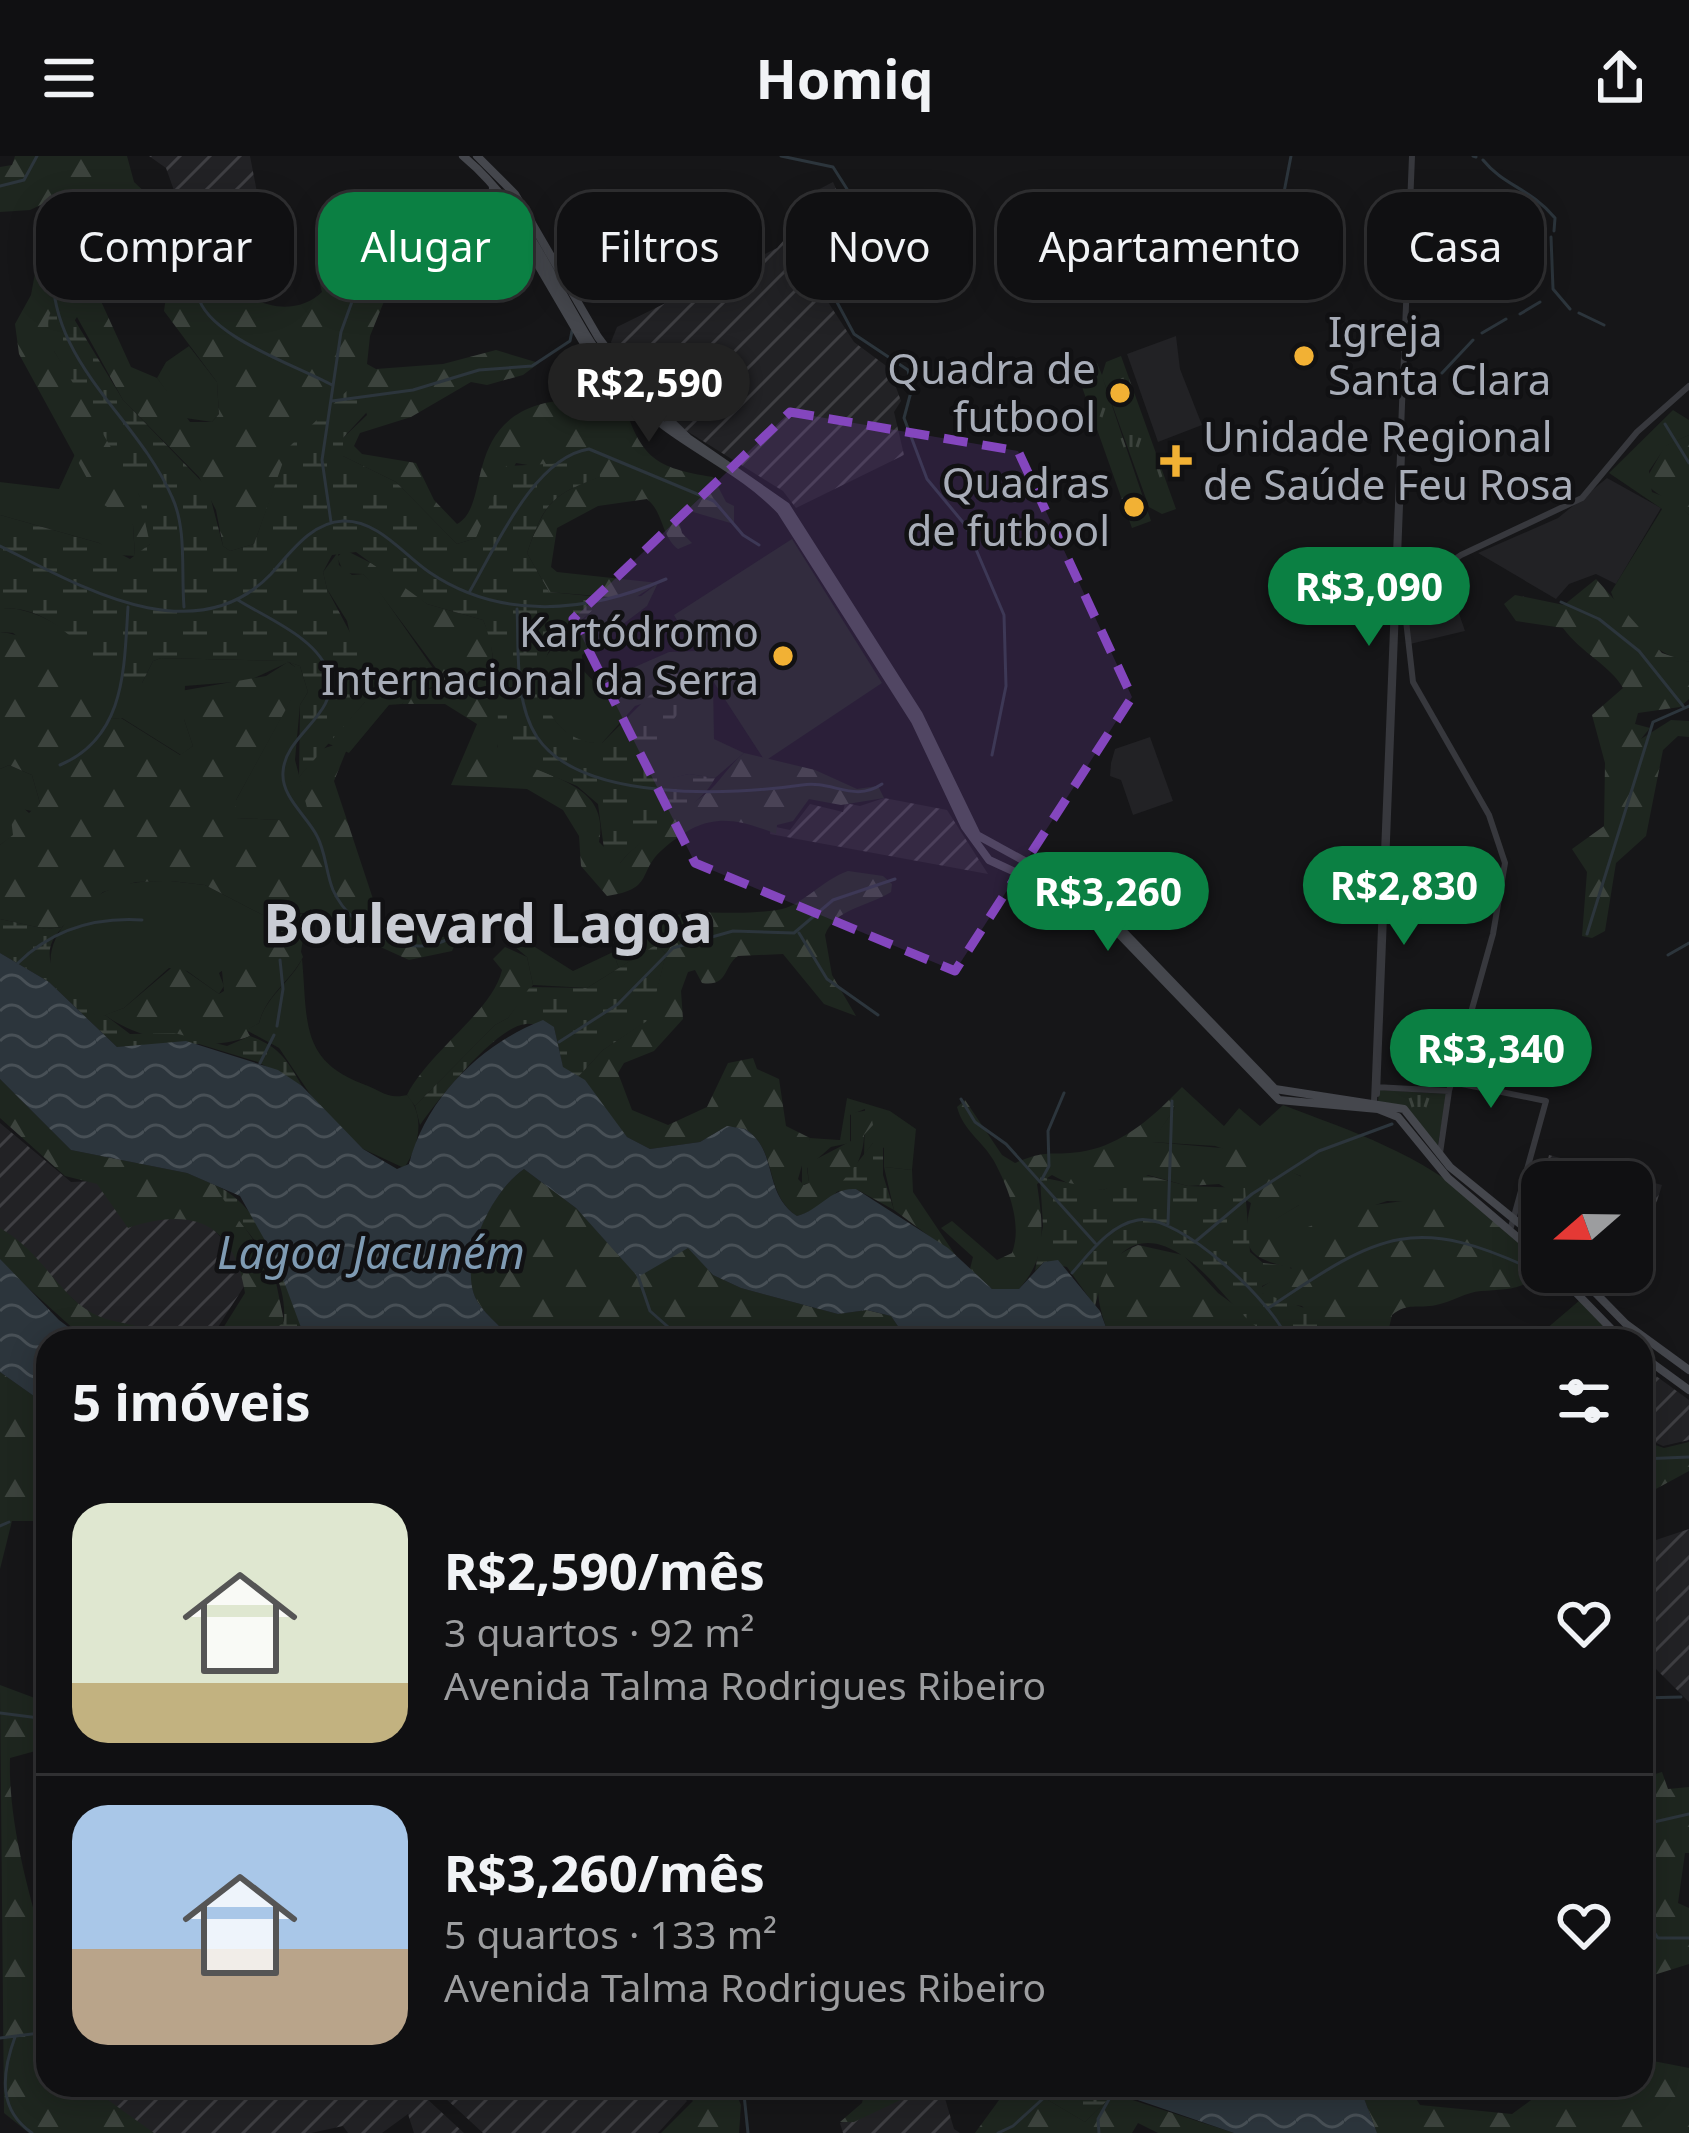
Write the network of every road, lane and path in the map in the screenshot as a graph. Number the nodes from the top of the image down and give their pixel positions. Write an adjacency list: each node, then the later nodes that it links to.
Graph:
1 (463, 156): 4 (main road)
2 (477, 156): 5 (main road)
3 (1412, 156): 9 (street)
4 (496, 192)
5 (512, 192)
6 (533, 230): 10 (main road)
7 (533, 239): 11 (main road)
8 (1689, 386): 9 (street)
9 (1398, 597): 14 (street); 15 (street)
10 (1022, 860): 11 (main road); 12 (main road)
11 (1000, 869): 13 (main road)
12 (1042, 870): 13 (main road); 16 (main road)
13 (1032, 880): 18 (main road)
14 (1376, 1087): 15 (street); 16 (street)
15 (1451, 1087): 17 (street); 18 (street)
16 (1376, 1102): 17 (main road)
17 (1439, 1156): 18 (main road)
18 (1514, 1222): 19 (main road); 20 (main road)
19 (1521, 1227)
20 (1521, 1231)
21 (1576, 1293): 23 (main road)
22 (1596, 1293): 24 (main road)
23 (1611, 1329)
24 (1633, 1329)
25 (1653, 1344): 27 (main road)
26 (1653, 1364): 28 (main road)
27 (1689, 1370)
28 (1689, 1390)

